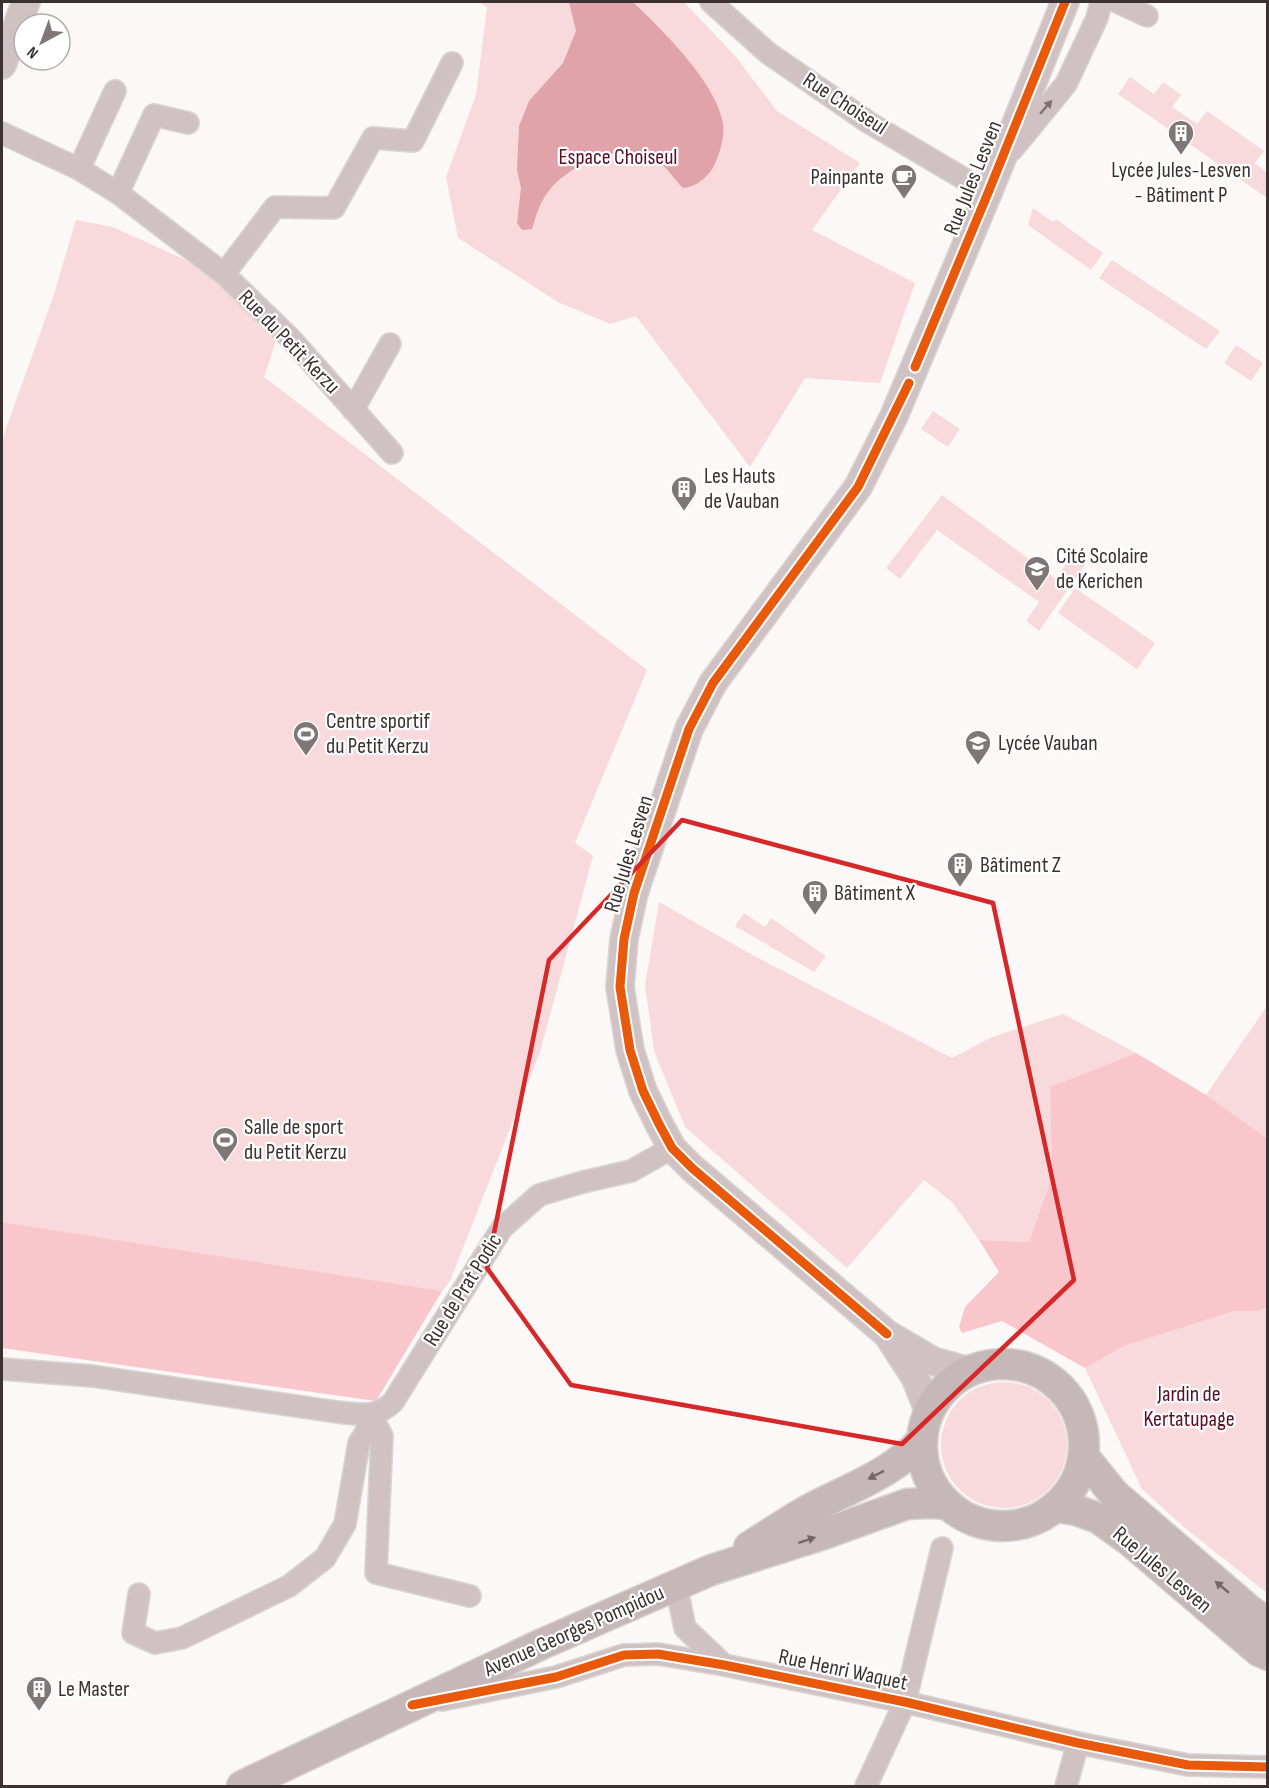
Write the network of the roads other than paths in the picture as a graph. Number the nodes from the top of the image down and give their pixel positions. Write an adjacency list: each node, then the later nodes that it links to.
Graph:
1 (26, 2): 8 (street)
2 (711, 2): 13 (street, Rue Choiseul)
3 (1065, 2): 13 (street, Rue Jules Lesven)
4 (1101, 2): 13 (street, Rue Jules Lesven, one-way to 4)
5 (1117, 2): 6 (street)
6 (1147, 16)
7 (452, 63): 15 (street, Rue du Petit Kerzu)
8 (2, 65)
9 (115, 91): 12 (street)
10 (188, 123): 14 (street)
11 (2, 133): 12 (street, Rue du Petit Kerzu)
12 (79, 169): 14 (street, Rue du Petit Kerzu)
13 (993, 181): 19 (street, Rue Jules Lesven)
14 (118, 193): 15 (street, Rue du Petit Kerzu)
15 (224, 274): 17 (street, Rue du Petit Kerzu)
16 (390, 344): 17 (street, Rue du Petit Kerzu)
17 (353, 410): 18 (street, Rue du Petit Kerzu)
18 (392, 453)
19 (672, 1148): 20 (street, Rue Jules Lesven); 23 (street, Rue de Prat Podic)
20 (887, 1334): 22 (street, Rue Jules Lesven); 24 (street, Rue Jules Lesven)
21 (2, 1369): 23 (street)
22 (969, 1371): 24 (main road); 25 (main road)
23 (372, 1415): 31 (street); 32 (street)
24 (925, 1426): 26 (main road); 29 (main road, Avenue Georges Pompidou, one-way to 29)
25 (1084, 1457): 27 (main road); 33 (main road, Rue Jules Lesven, one-way to 25)
26 (947, 1504): 27 (main road); 29 (main road, Avenue Georges Pompidou, one-way to 26)
27 (1056, 1507): 36 (main road, Rue Jules Lesven)
28 (942, 1548): 38 (street)
29 (711, 1570): 30 (main road, Avenue Georges Pompidou)
30 (676, 1586): 34 (street); 39 (main road, Avenue Georges Pompidou)
31 (139, 1594)
32 (470, 1596)
33 (1268, 1623)
34 (685, 1628): 35 (street); 37 (street)
35 (657, 1654): 37 (street, Rue Henri Waquet); 39 (street, Rue Henri Waquet)
36 (1265, 1658)
37 (724, 1665): 38 (street, Rue Henri Waquet)
38 (905, 1702): 40 (street, Rue Henri Waquet); 43 (street)
39 (411, 1705): 42 (main road, Avenue Georges Pompidou)
40 (1078, 1743): 41 (street, Rue Henri Waquet); 44 (street)
41 (1268, 1767)
42 (242, 1786)
43 (866, 1786)
44 (1066, 1786)

